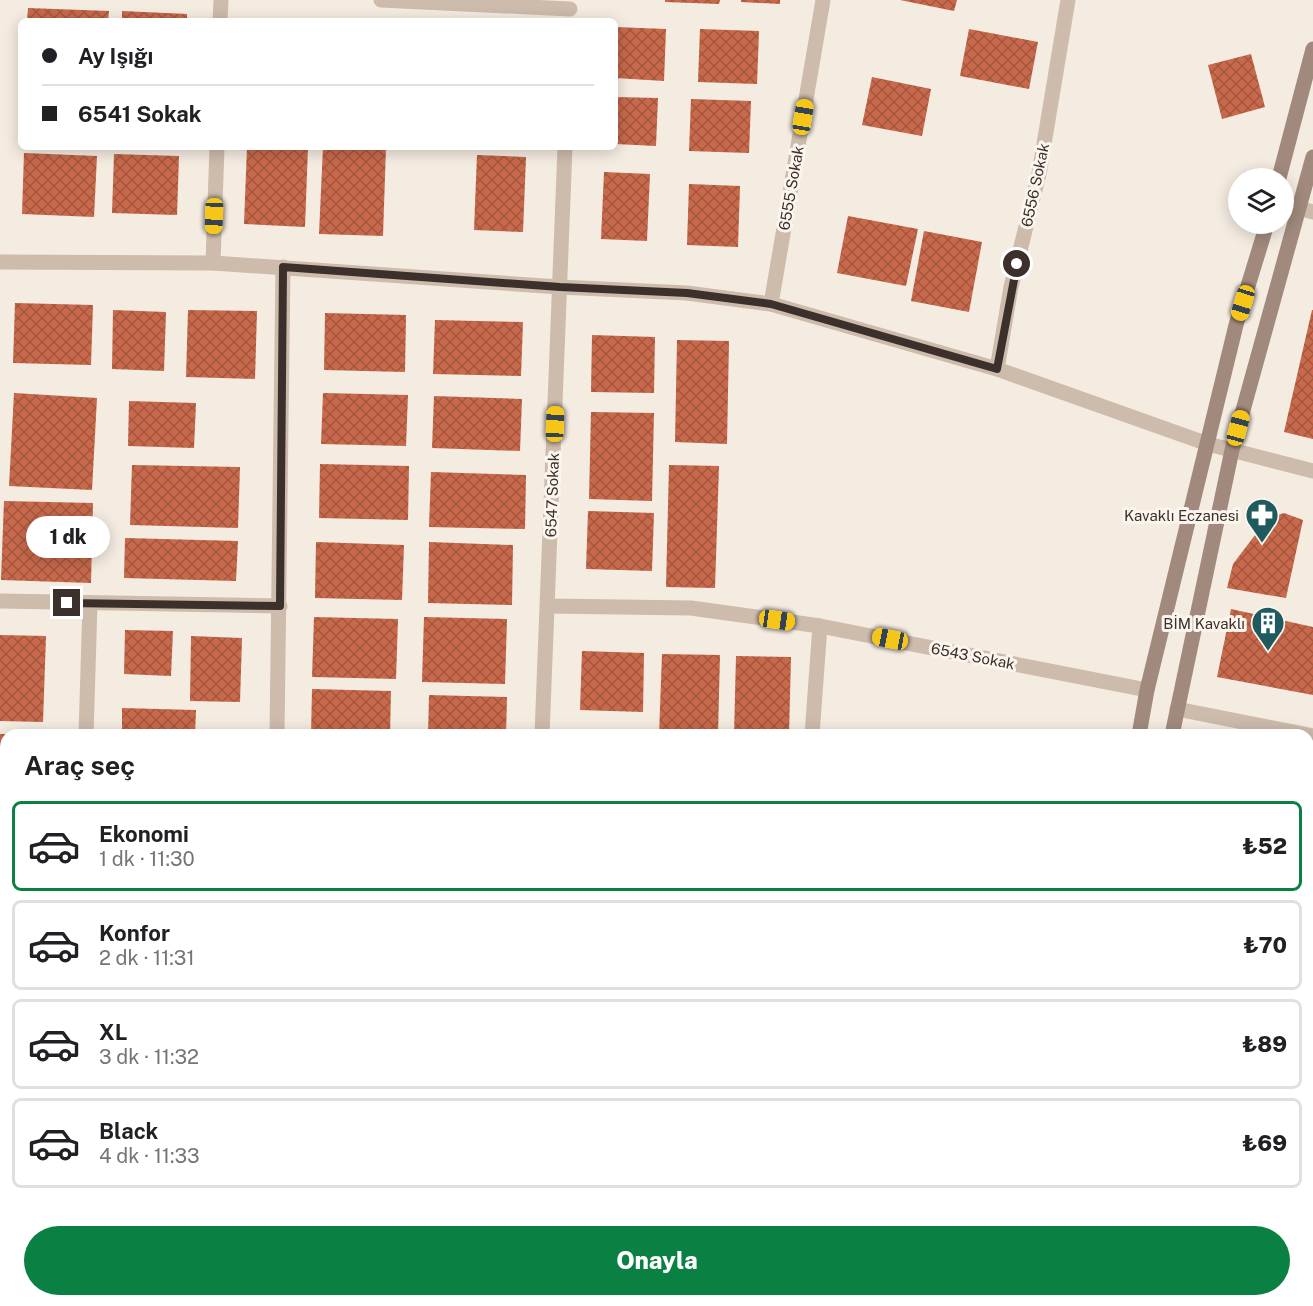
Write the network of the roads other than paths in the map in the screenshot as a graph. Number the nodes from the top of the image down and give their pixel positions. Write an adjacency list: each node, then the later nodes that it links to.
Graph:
1 (221, 0): 6 (street)
2 (381, 0): 5 (street)
3 (823, 0): 18 (street, 6555 Sokak)
4 (1068, 0): 19 (street, 6556 Sokak)
5 (570, 10)
6 (220, 18)
7 (1313, 49): 11 (street)
8 (217, 150): 15 (street)
9 (565, 150): 17 (street, 6547 Sokak)
10 (1313, 157): 12 (street)
11 (1282, 168)
12 (1306, 210): 21 (street)
13 (1264, 234): 20 (street)
14 (0, 262): 15 (street)
15 (213, 262): 16 (street)
16 (283, 267): 17 (street); 25 (street)
17 (560, 287): 18 (street); 26 (street, 6547 Sokak)
18 (771, 304): 19 (street)
19 (997, 369): 20 (street)
20 (1208, 444): 21 (street); 28 (street)
21 (1232, 450): 22 (street); 29 (street)
22 (1313, 471)
23 (0, 601): 24 (street)
24 (90, 604): 25 (street); 30 (street)
25 (280, 606): 31 (street)
26 (548, 606): 27 (street, 6543 Sokak); 32 (street, 6547 Sokak)
27 (820, 626): 28 (street, 6543 Sokak); 33 (street)
28 (1147, 690): 34 (street)
29 (1177, 709): 35 (street); 36 (street)
30 (86, 729)
31 (277, 729)
32 (542, 729)
33 (812, 729)
34 (1140, 729)
35 (1173, 729)
36 (1278, 729)

